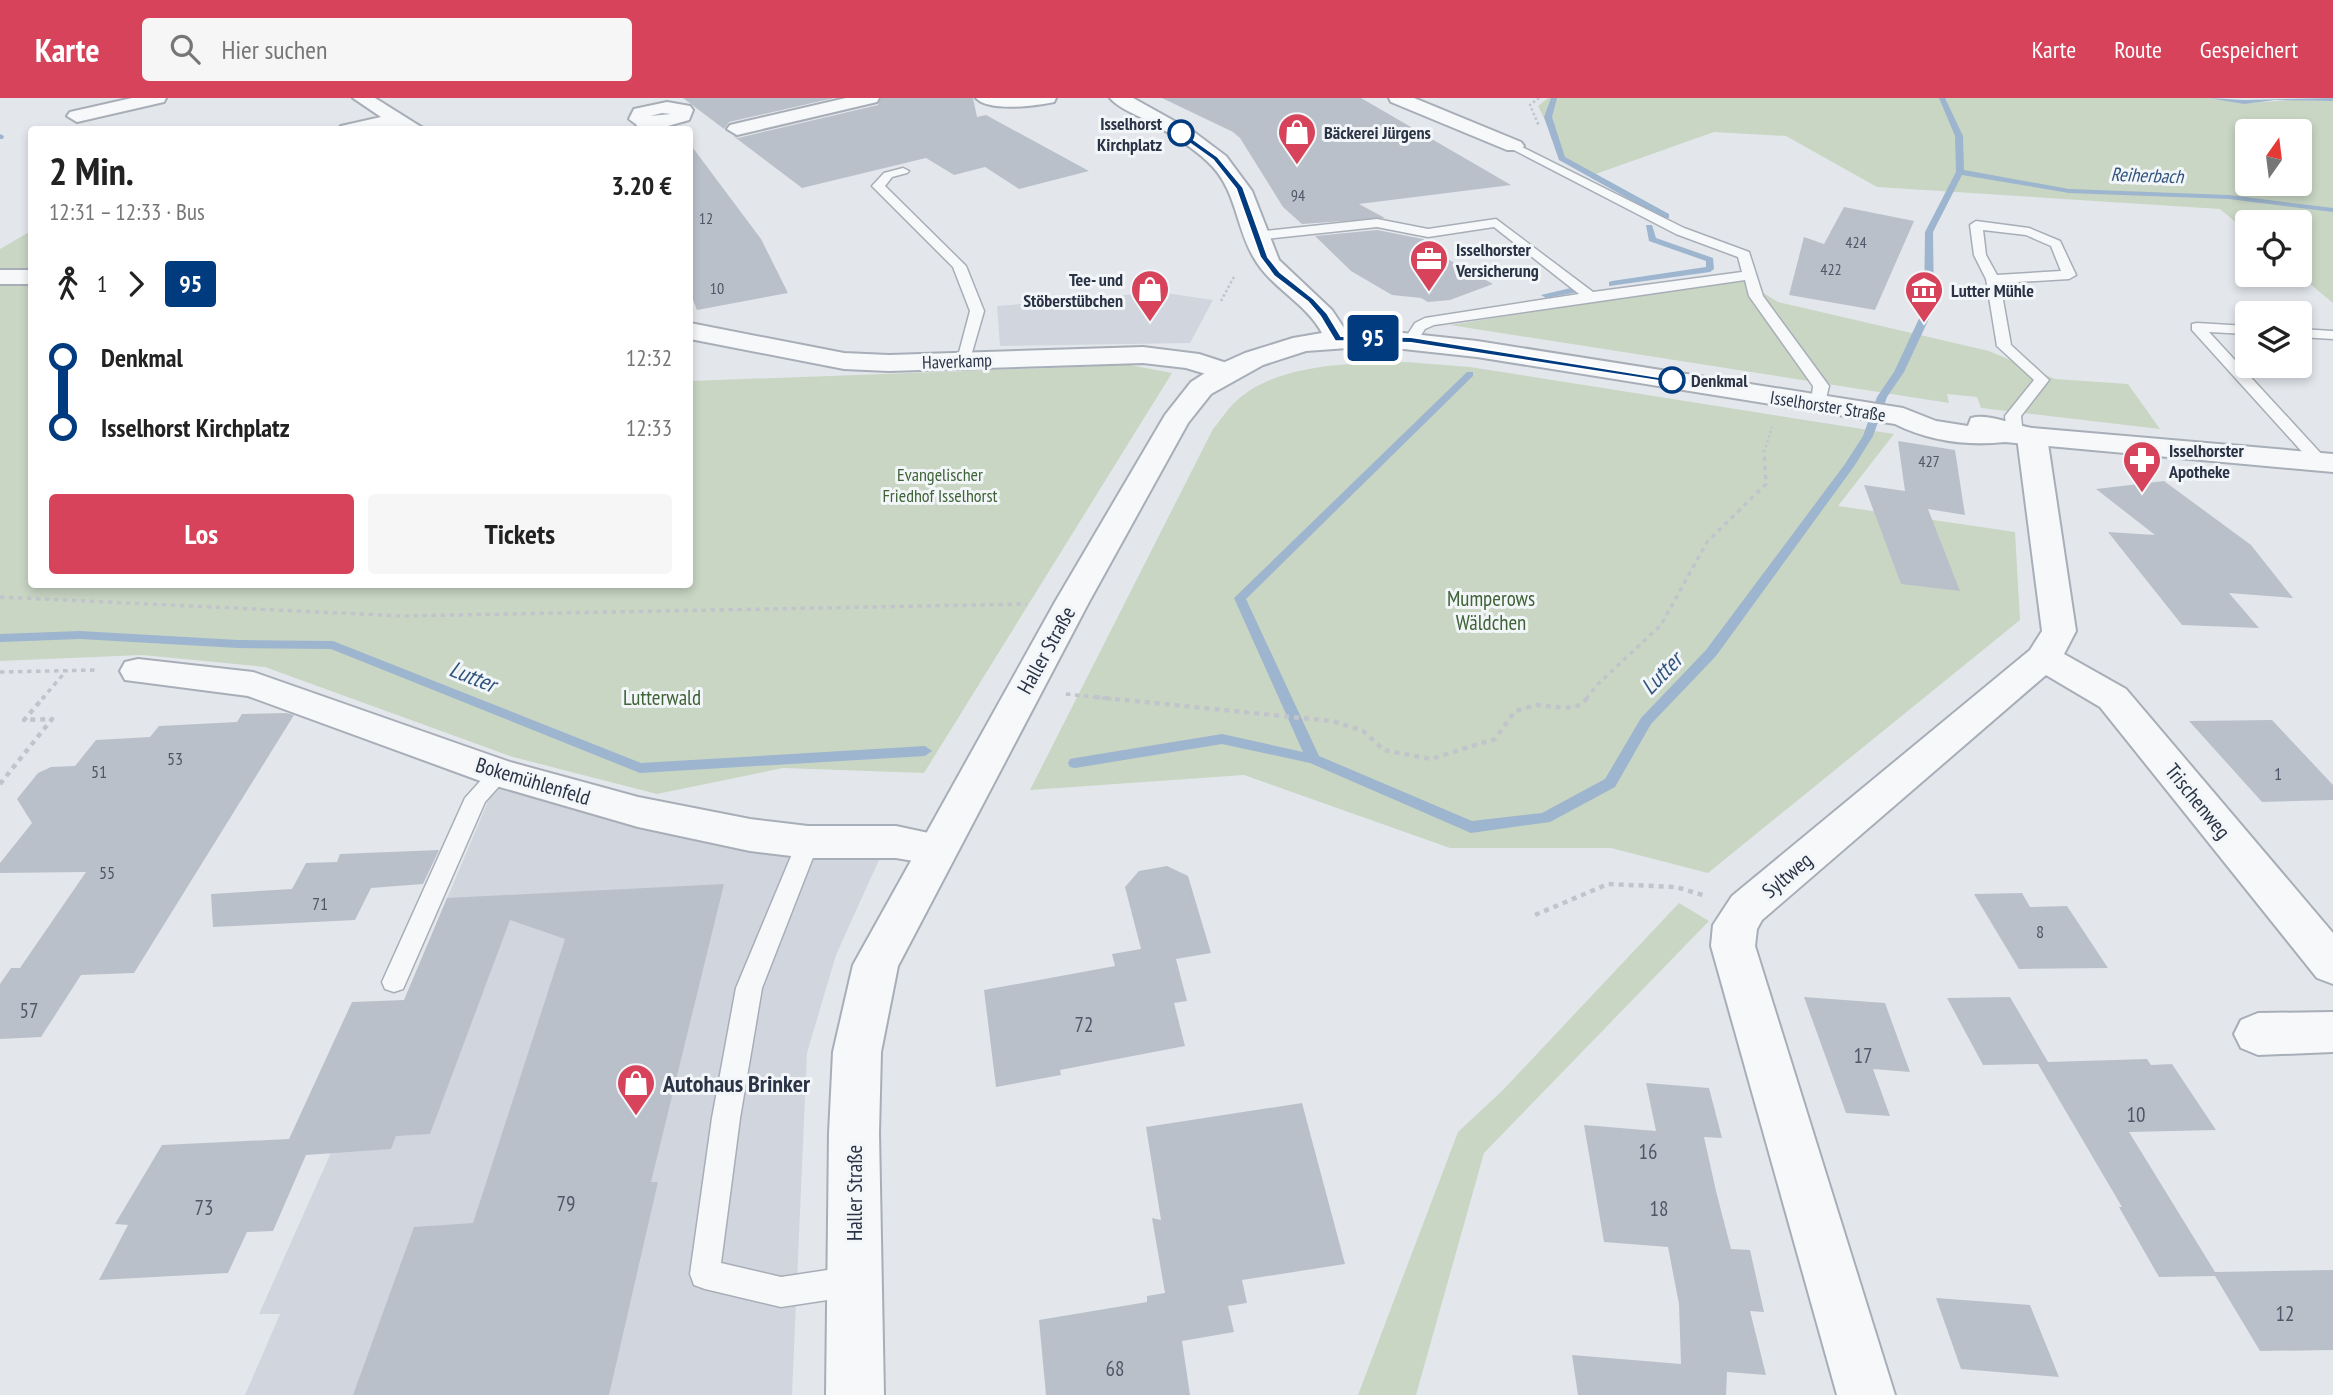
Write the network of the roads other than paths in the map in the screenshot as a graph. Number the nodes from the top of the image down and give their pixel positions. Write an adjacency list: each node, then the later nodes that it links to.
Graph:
1 (156, 98): 8 (street)
2 (362, 98): 9 (street)
3 (870, 98): 12 (street)
4 (985, 98): 5 (street)
5 (1047, 98)
6 (1119, 98): 15 (street)
7 (1398, 98): 13 (street)
8 (77, 116)
9 (398, 120): 10 (street); 11 (street)
10 (368, 126)
11 (409, 126)
12 (737, 130)
13 (1514, 146): 16 (lane)
14 (903, 171): 27 (lane)
15 (1256, 236): 20 (lane); 25 (street)
16 (1751, 275): 20 (lane); 31 (lane)
17 (0, 277): 18 (street)
18 (28, 277)
19 (1993, 279): 19 (lane); 32 (lane)
20 (1590, 296): 26 (lane)
21 (2235, 329): 28 (lane)
22 (693, 332): 27 (street, Haverkamp)
23 (2312, 334): 24 (lane)
24 (2333, 335)
25 (1338, 339): 26 (street, Isselhorster Straße); 29 (street, Haller Straße)
26 (1411, 340): 31 (street, Isselhorster Straße)
27 (964, 360): 29 (street, Haverkamp)
28 (2235, 366)
29 (1226, 372): 38 (street, Haller Straße)
30 (2246, 378): 33 (lane)
31 (1819, 404): 32 (street, Isselhorster Straße)
32 (2018, 435): 33 (street, Isselhorster Straße); 34 (street, Syltweg)
33 (2327, 462)
34 (2044, 658): 39 (street, Trischenweg); 45 (street, Syltweg)
35 (138, 671): 36 (street, Bokemühlenfeld)
36 (500, 773): 37 (street, Bokemühlenfeld); 40 (lane)
37 (808, 842): 38 (street, Bokemühlenfeld); 43 (lane)
38 (937, 849): 43 (street, Haller Straße)
39 (2333, 965)
40 (394, 982)
41 (2333, 1032): 42 (street)
42 (2258, 1034)
43 (854, 1281): 44 (street, Haller Straße)
44 (855, 1395)
45 (1866, 1395)

